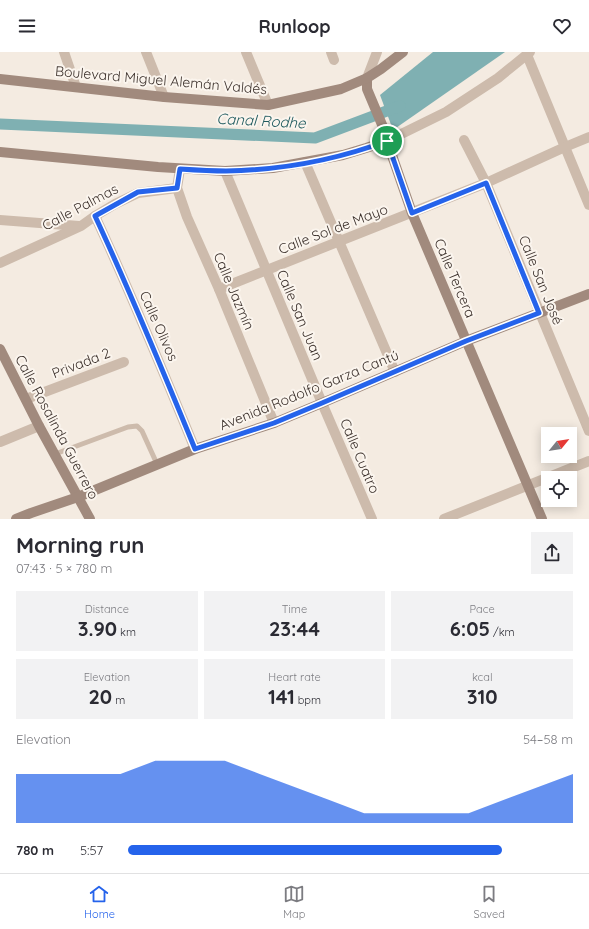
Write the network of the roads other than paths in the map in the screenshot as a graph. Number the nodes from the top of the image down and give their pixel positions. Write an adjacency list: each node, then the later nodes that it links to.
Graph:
1 (64, 52): 9 (street)
2 (146, 52): 10 (street)
3 (246, 52): 11 (street)
4 (377, 52): 7 (street)
5 (403, 52): 7 (street, Boulevard Miguel Alemán Valdés)
6 (528, 53): 14 (street); 15 (street)
7 (367, 78): 11 (street, Boulevard Miguel Alemán Valdés); 14 (street, Calle Tercera)
8 (0, 79): 9 (street, Boulevard Miguel Alemán Valdés)
9 (76, 87): 10 (street, Boulevard Miguel Alemán Valdés)
10 (164, 97): 11 (street, Boulevard Miguel Alemán Valdés)
11 (268, 105)
12 (589, 137): 15 (street, Calle Sol de Mayo)
13 (464, 140): 20 (street, Calle San José)
14 (387, 141): 17 (street); 23 (street, Calle Tercera)
15 (564, 147): 20 (street, Calle Sol de Mayo); 22 (street)
16 (0, 152): 18 (street)
17 (305, 162): 19 (street); 27 (street)
18 (180, 169): 19 (street); 21 (street, Calle Jazmín)
19 (225, 171): 29 (street, Calle San Juan)
20 (486, 183): 23 (street, Calle Sol de Mayo); 32 (street, Calle San José)
21 (177, 188): 24 (street, Calle Palmas); 30 (street, Calle Jazmín)
22 (589, 205)
23 (412, 213): 27 (street, Calle Sol de Mayo); 33 (street, Calle Tercera)
24 (95, 216): 26 (street, Calle Palmas); 43 (street, Calle Olivos)
25 (0, 220): 26 (street)
26 (81, 226): 28 (street, Calle Palmas)
27 (338, 242): 29 (street, Calle Sol de Mayo); 36 (street)
28 (0, 262)
29 (266, 270): 30 (street, Calle Sol de Mayo); 38 (street, Calle San Juan)
30 (219, 289): 39 (street, Calle Jazmín)
31 (589, 294): 32 (street, Avenida Rodolfo Garza Cantú)
32 (539, 313): 33 (street, Avenida Rodolfo Garza Cantú); 41 (street, Calle San José)
33 (466, 341): 36 (street, Avenida Rodolfo Garza Cantú); 47 (street, Calle Tercera)
34 (0, 349): 37 (street, Calle Rosalinda Guerrero)
35 (124, 362): 37 (street, Privada 2)
36 (395, 372): 38 (street, Avenida Rodolfo Garza Cantú)
37 (26, 399): 40 (street, Calle Rosalinda Guerrero)
38 (322, 403): 39 (street, Avenida Rodolfo Garza Cantú); 52 (street, Calle Cuatro)
39 (274, 423): 43 (street, Avenida Rodolfo Garza Cantú)
40 (39, 426): 42 (street); 44 (street, Calle Rosalinda Guerrero)
41 (589, 431)
42 (0, 442)
43 (195, 449): 46 (street, Avenida Rodolfo Garza Cantú)
44 (55, 454): 46 (lane); 48 (street, Calle Rosalinda Guerrero)
45 (589, 461): 47 (street)
46 (157, 464): 48 (street, Avenida Rodolfo Garza Cantú)
47 (528, 486): 53 (street); 54 (street, Calle Tercera)
48 (78, 497): 49 (street, Avenida Rodolfo Garza Cantú); 51 (street, Calle Rosalinda Guerrero)
49 (32, 516): 50 (street, Avenida Rodolfo Garza Cantú)
50 (16, 519)
51 (90, 519)
52 (372, 519)
53 (444, 519)
54 (542, 519)

